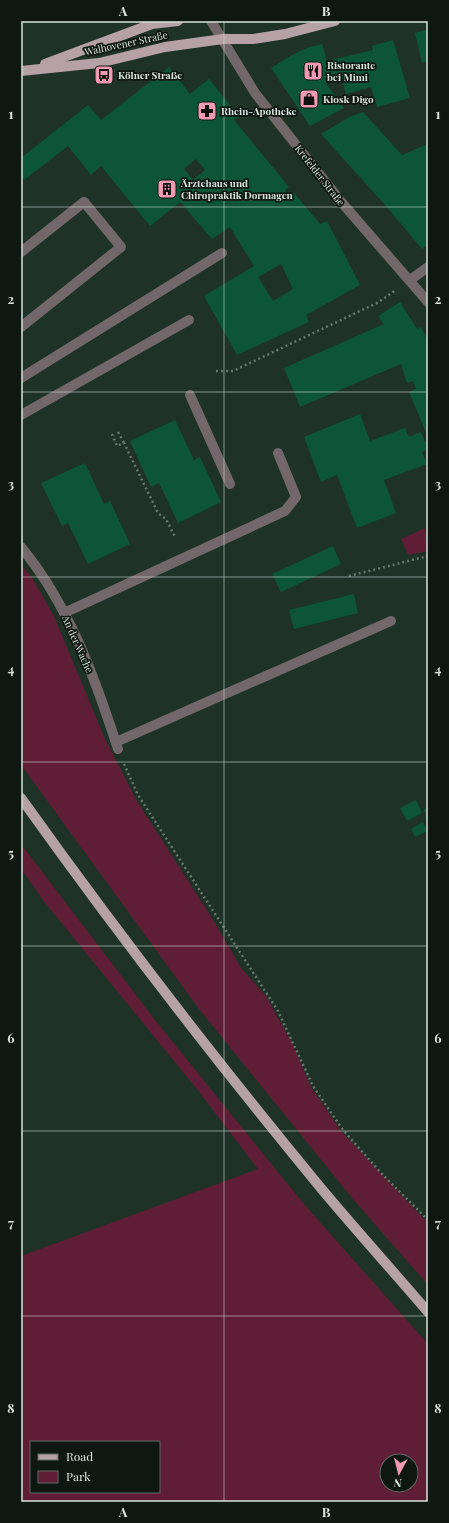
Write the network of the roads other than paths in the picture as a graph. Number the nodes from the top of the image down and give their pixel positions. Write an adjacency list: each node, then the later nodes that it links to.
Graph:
1 (178, 21): 5 (main road, Walhovener Straße)
2 (211, 21): 4 (street)
3 (335, 21): 4 (main road, Walhovener Straße)
4 (223, 40): 5 (main road, Walhovener Straße); 10 (street, Krefelder Straße)
5 (34, 69): 6 (main road, Walhovener Straße)
6 (21, 71)
7 (21, 252): 13 (street)
8 (222, 253): 14 (street)
9 (428, 267): 10 (street)
10 (410, 280): 11 (street, Krefelder Straße)
11 (428, 302)
12 (189, 320): 16 (street)
13 (21, 327)
14 (21, 378)
15 (190, 395): 18 (street)
16 (21, 415)
17 (278, 453): 20 (street)
18 (230, 484)
19 (21, 547): 20 (street, An der Wache)
20 (64, 614): 21 (street, An der Wache)
21 (391, 621)
22 (21, 798): 23 (main road)
23 (428, 1312)

